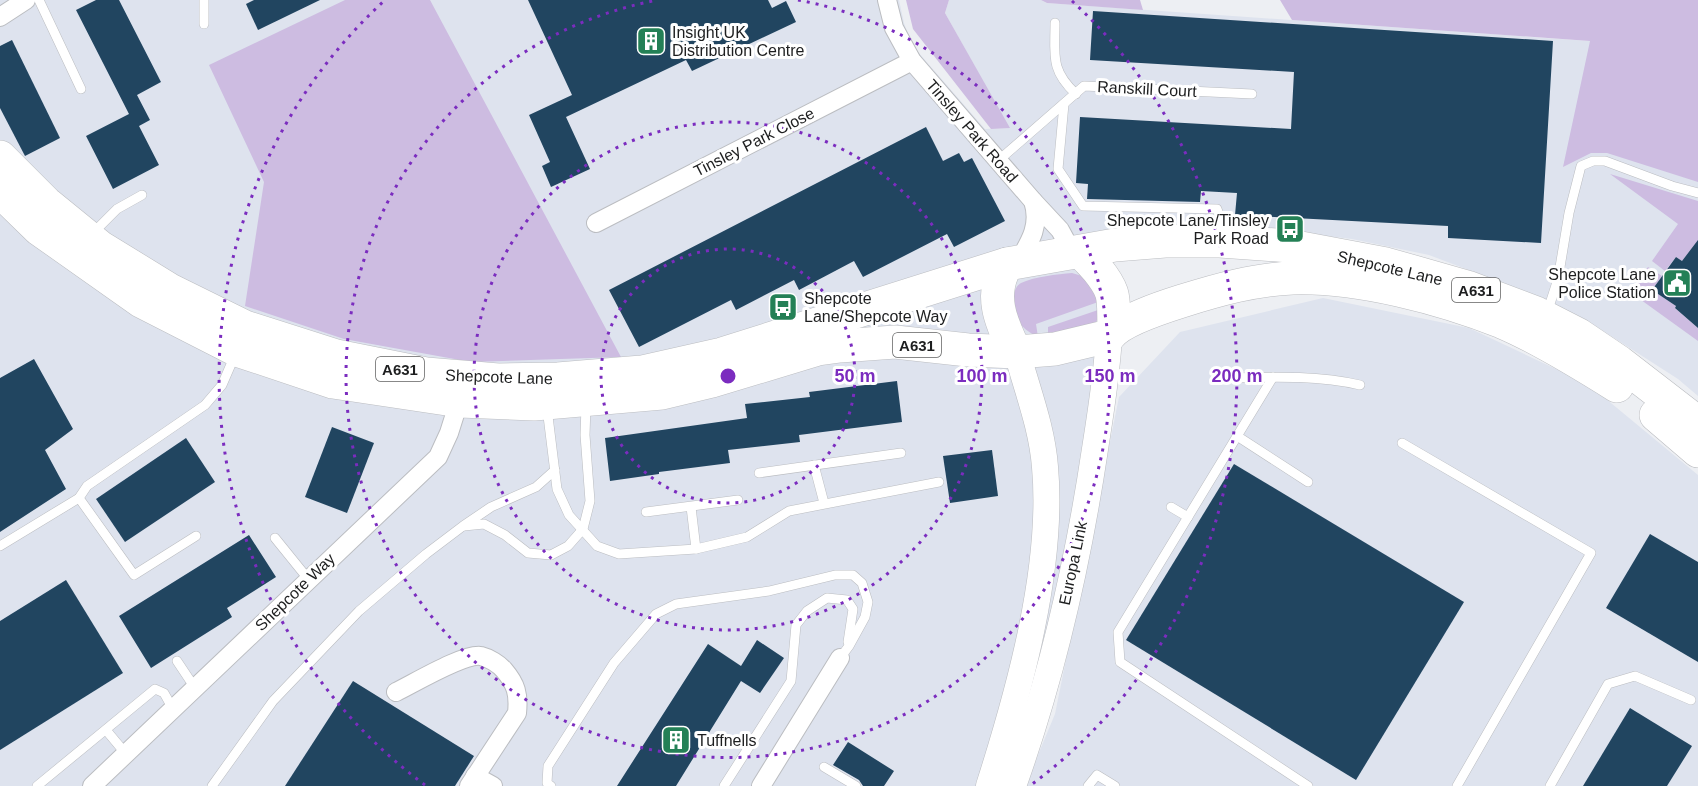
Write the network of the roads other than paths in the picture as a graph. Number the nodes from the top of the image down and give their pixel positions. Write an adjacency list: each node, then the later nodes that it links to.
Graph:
1 (26, 0): 5 (street)
2 (39, 0): 9 (lane)
3 (204, 0): 7 (lane)
4 (887, 0): 8 (street, Tinsley Park Road)
5 (0, 17)
6 (1055, 23): 10 (lane)
7 (204, 24)
8 (912, 61): 14 (street, Tinsley Park Road); 19 (street, Tinsley Park Close)
9 (81, 89)
10 (1076, 94): 11 (lane, Ranskill Court); 12 (lane, Ranskill Court)
11 (1252, 94)
12 (1064, 104): 14 (lane, Ranskill Court); 21 (lane)
13 (0, 158): 20 (highway, Shepcote Lane / A631)
14 (999, 160): 18 (street, Tinsley Park Road)
15 (0, 191): 28 (highway, Shepcote Lane / A631)
16 (1698, 193): 26 (lane)
17 (142, 195): 20 (lane)
18 (1033, 201): 22 (street, Tinsley Park Road); 23 (street)
19 (596, 223)
20 (89, 237): 28 (highway, Shepcote Lane / A631)
21 (1221, 241): 22 (highway, Shepcote Lane / A631); 24 (highway, Shepcote Lane / A631); 25 (highway)
22 (1076, 252): 23 (highway, Shepcote Lane); 27 (highway)
23 (1012, 263): 29 (highway); 30 (highway, Shepcote Lane / A631)
24 (1384, 276): 25 (highway, Shepcote Lane / A631); 26 (highway, Shepcote Lane / A631); 40 (highway, Shepcote Lane / A631)
25 (1196, 296): 27 (highway, Shepcote Lane / A631)
26 (1545, 318): 37 (highway, Shepcote Lane / A631)
27 (1112, 332): 29 (highway, Shepcote Lane); 80 (street, Europa Link)
28 (241, 338): 34 (highway, Shepcote Lane / A631); 47 (lane)
29 (1016, 351): 30 (highway, Shepcote Lane / A631); 79 (street, Europa Link)
30 (755, 356): 35 (highway, Shepcote Lane / A631); 36 (highway, Shepcote Lane / A631)
31 (1273, 377): 32 (lane); 33 (lane); 38 (lane)
32 (1228, 378)
33 (1360, 385)
34 (462, 389): 35 (highway, Shepcote Lane / A631); 60 (street, Shepcote Way)
35 (552, 391): 36 (highway); 43 (lane)
36 (586, 401): 55 (lane)
37 (1698, 423)
38 (1237, 436): 46 (lane); 53 (lane)
39 (1402, 443): 84 (lane)
40 (1698, 451)
41 (901, 453): 42 (lane)
42 (814, 465): 44 (lane); 49 (lane)
43 (555, 470): 54 (lane); 55 (lane)
44 (759, 473)
45 (939, 482): 49 (lane)
46 (1308, 482)
47 (79, 498): 56 (lane); 58 (lane)
48 (738, 500): 50 (lane)
49 (824, 503): 59 (lane)
50 (691, 507): 52 (lane); 59 (lane)
51 (1171, 507): 53 (lane)
52 (646, 512)
53 (1188, 517): 83 (lane)
54 (463, 526): 55 (lane); 73 (lane)
55 (583, 529): 59 (lane)
56 (196, 536)
57 (275, 538): 60 (lane)
58 (0, 546)
59 (696, 549)
60 (309, 580): 63 (street, Shepcote Way)
61 (843, 654): 75 (lane); 76 (lane); 77 (street)
62 (177, 661): 63 (lane)
63 (195, 688): 66 (street, Shepcote Way)
64 (396, 692): 70 (street)
65 (1691, 700): 85 (lane)
66 (173, 709): 67 (lane); 68 (street, Shepcote Way)
67 (106, 730): 68 (lane); 71 (lane)
68 (126, 754): 72 (street, Shepcote Way)
69 (824, 766): 78 (lane)
70 (472, 781): 74 (street)
71 (37, 786)
72 (92, 786)
73 (212, 786)
74 (493, 786)
75 (551, 786)
76 (724, 786)
77 (762, 786)
78 (856, 786)
79 (988, 786)
80 (1013, 786)
81 (1088, 786): 82 (lane)
82 (1115, 786)
83 (1308, 786)
84 (1457, 786)
85 (1550, 786)

